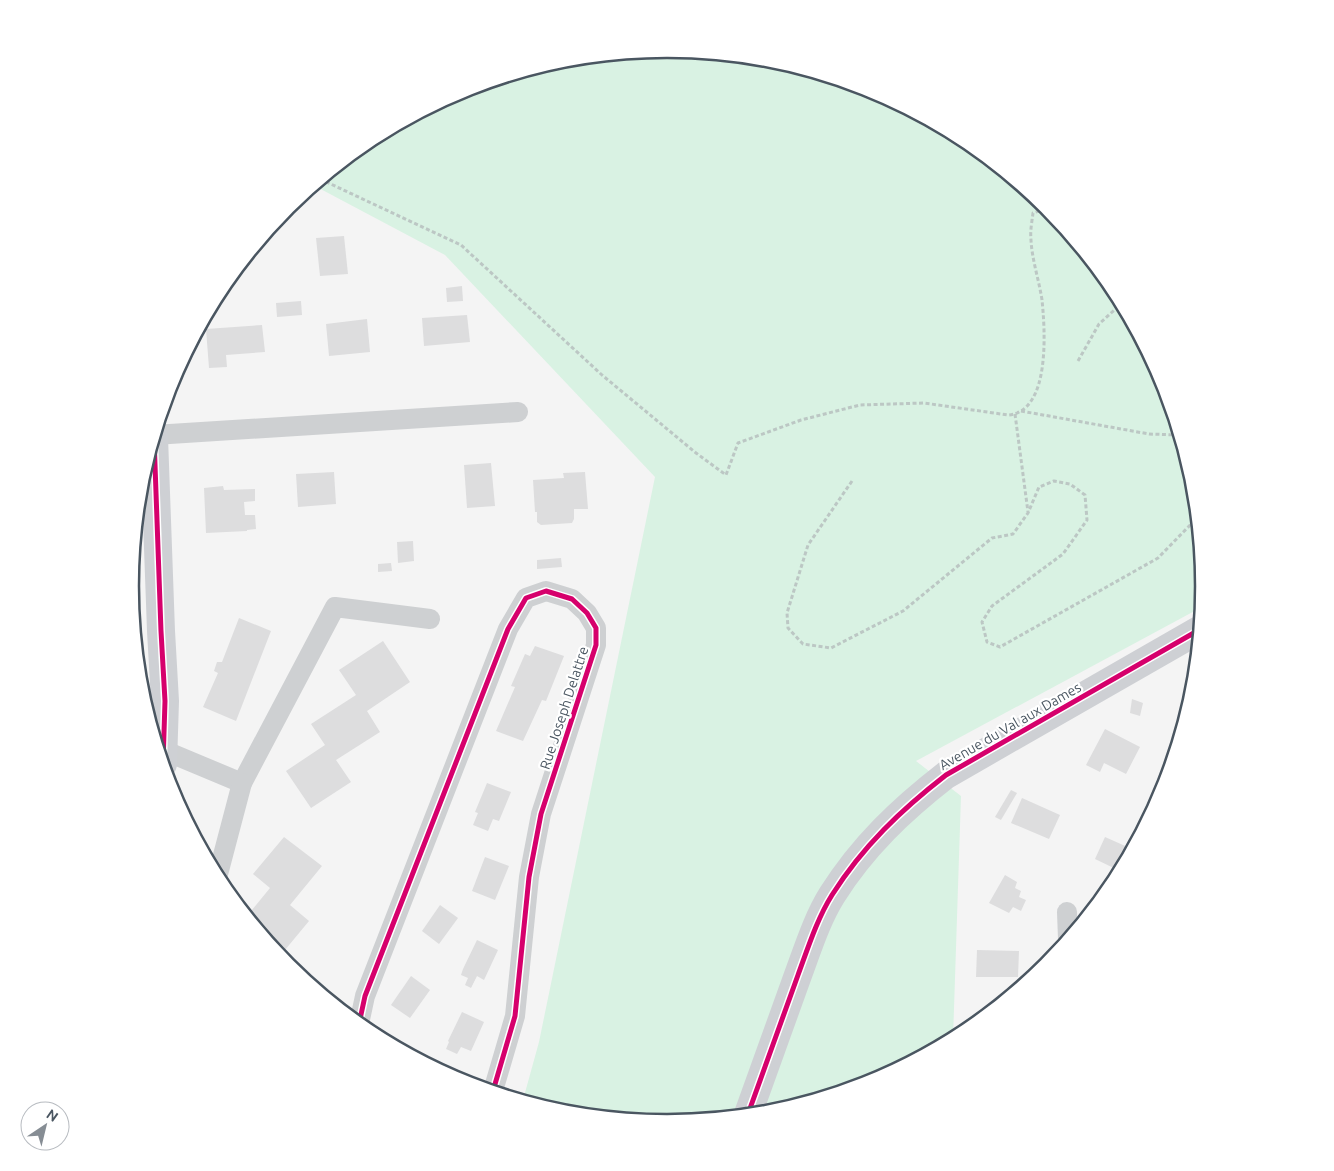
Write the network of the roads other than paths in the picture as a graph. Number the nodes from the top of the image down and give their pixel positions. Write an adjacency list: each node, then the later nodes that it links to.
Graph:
1 (518, 412): 2 (street)
2 (161, 436)
3 (155, 458): 6 (main road)
4 (430, 619): 9 (street)
5 (1192, 634): 15 (main road, Avenue du Val aux Dames)
6 (155, 702): 7 (main road)
7 (159, 728)
8 (168, 759): 9 (street)
9 (242, 783): 10 (street)
10 (220, 866)
11 (1067, 912): 12 (street)
12 (1068, 930)
13 (361, 1015): 14 (street, Rue Joseph Delattre)
14 (495, 1084)
15 (751, 1106)

